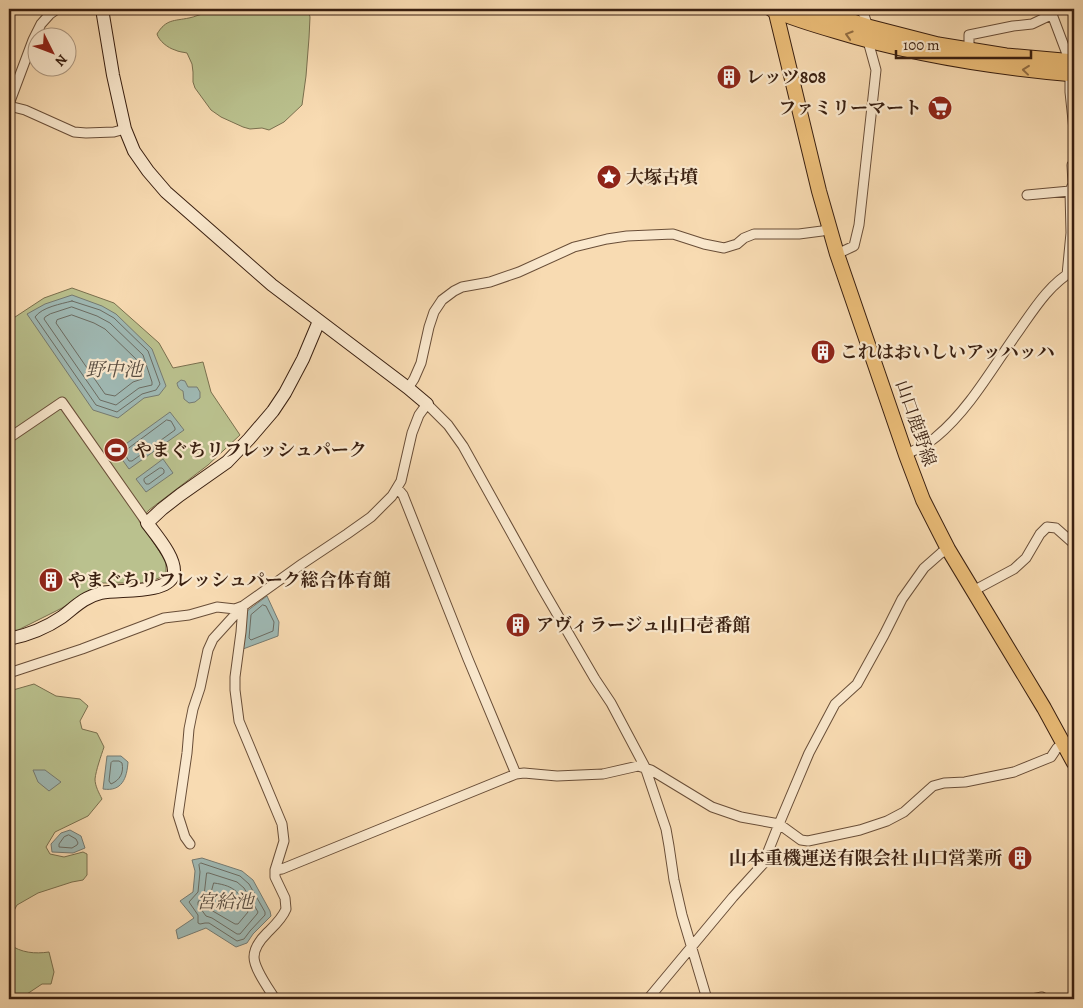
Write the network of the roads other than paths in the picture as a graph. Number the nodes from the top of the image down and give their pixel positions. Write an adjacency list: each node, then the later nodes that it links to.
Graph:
1 (57, 9): 10 (street)
2 (102, 9): 11 (street)
3 (774, 9): 7 (highway, one-way to 3); 16 (main road, 山口鹿野線)
4 (814, 9): 7 (highway)
5 (862, 9): 7 (street)
6 (1052, 11): 8 (street); 9 (street)
7 (868, 34): 8 (highway); 9 (highway, one-way to 7); 17 (street)
8 (969, 50): 9 (highway)
9 (1072, 68): 12 (street)
10 (9, 105): 11 (street)
11 (126, 129): 19 (street)
12 (1074, 130)
13 (1074, 163): 14 (street)
14 (1072, 190): 15 (street); 18 (street)
15 (1027, 194)
16 (830, 228): 17 (main road, 山口鹿野線); 20 (street)
17 (838, 254): 23 (main road, 山口鹿野線)
18 (1070, 273): 23 (street)
19 (318, 321): 20 (street); 25 (street)
20 (408, 388): 21 (street)
21 (427, 404): 24 (street); 34 (street)
22 (9, 438): 25 (street)
23 (906, 455): 27 (main road, 山口鹿野線)
24 (398, 489): 29 (street); 35 (street)
25 (147, 523): 30 (street)
26 (1074, 544): 28 (street)
27 (948, 549): 28 (main road, 山口鹿野線); 36 (street)
28 (973, 591): 32 (main road, 山口鹿野線)
29 (243, 606): 31 (street); 37 (street); 38 (street)
30 (9, 639)
31 (9, 674)
32 (1070, 745): 33 (main road, 山口鹿野線); 36 (street)
33 (1074, 764)
34 (645, 768): 35 (street); 36 (street); 39 (street)
35 (516, 774): 38 (street)
36 (778, 824): 39 (street)
37 (190, 844)
38 (275, 870): 40 (street)
39 (692, 948): 41 (street); 42 (street)
40 (275, 999)
41 (648, 999)
42 (707, 999)
43 (1032, 999): 44 (street)
44 (1043, 999)

